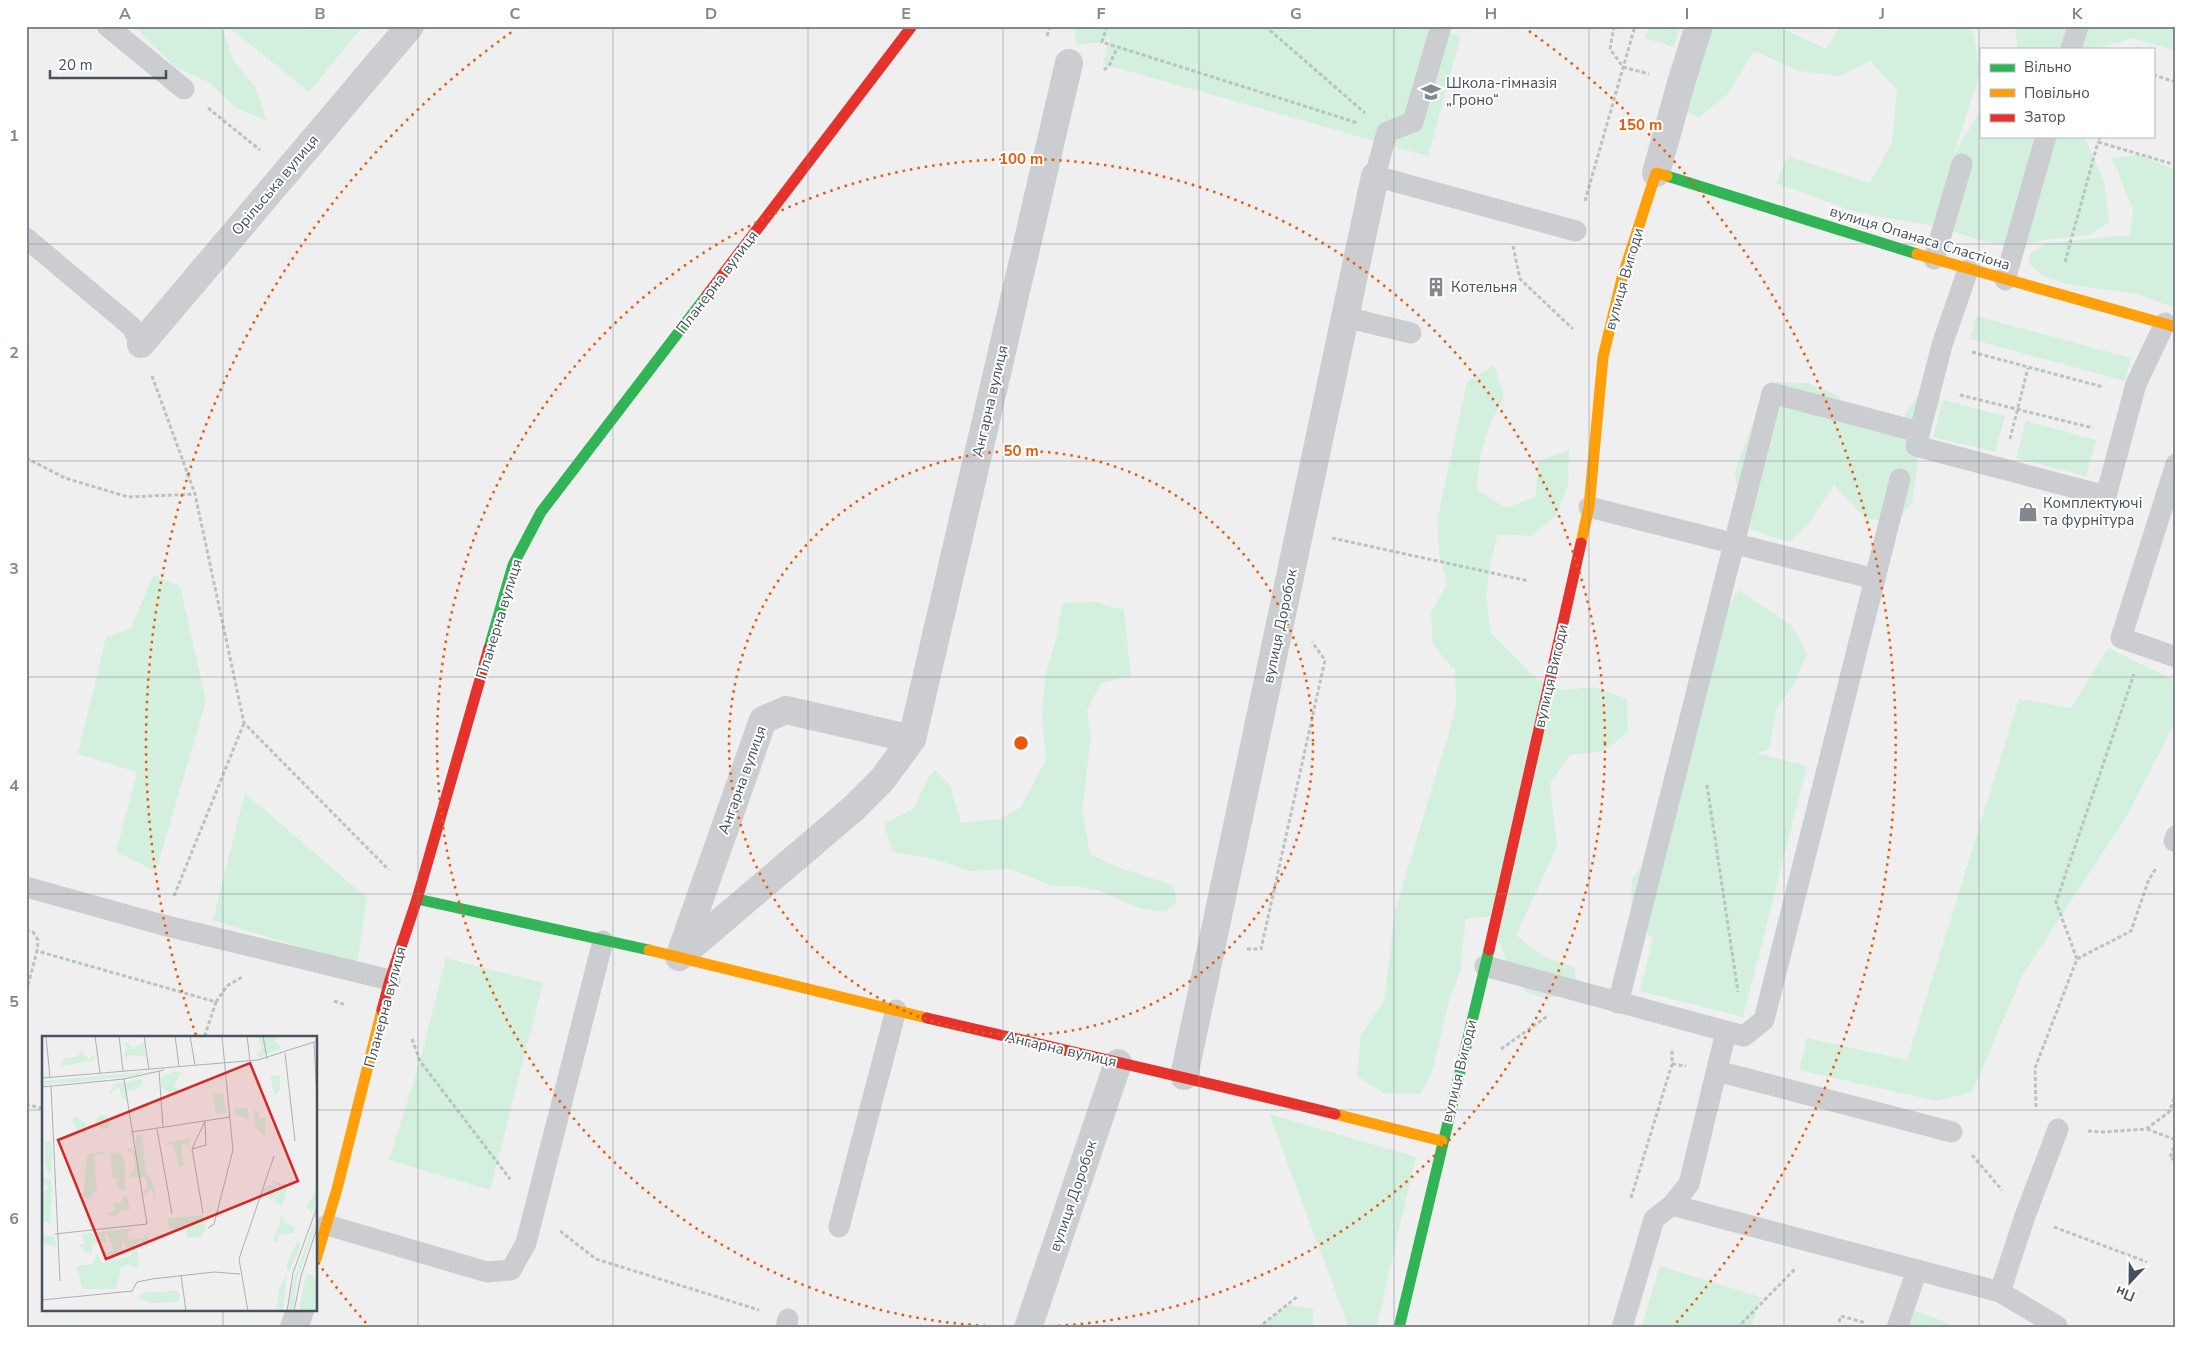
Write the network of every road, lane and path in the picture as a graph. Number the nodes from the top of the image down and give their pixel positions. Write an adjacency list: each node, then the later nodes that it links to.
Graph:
1 (107, 26): 19 (lane)
2 (410, 26): 39 (street, Орільська вулиця)
3 (912, 26): 69 (street, Планерна вулиця)
4 (1107, 26): 11 (path)
5 (1265, 26): 20 (path)
6 (1440, 26): 20 (lane)
7 (1614, 26): 15 (path)
8 (1635, 26): 15 (path)
9 (1698, 26): 18 (street, вулиця Вигоди)
10 (2078, 26): 12 (lane)
11 (1117, 48): 14 (path); 20 (path)
12 (2071, 48)
13 (1069, 62): 65 (street, Ангарна вулиця)
14 (1109, 66)
15 (1623, 67): 18 (path); 29 (path)
16 (2154, 75): 17 (path)
17 (2176, 82)
18 (1681, 83): 27 (street, вулиця Вигоди)
19 (184, 90): 24 (path)
20 (1387, 132): 28 (lane)
21 (2045, 138): 34 (lane)
22 (2099, 138): 23 (path)
23 (2098, 142): 26 (path); 35 (path)
24 (262, 152)
25 (1962, 164): 32 (lane)
26 (2176, 165)
27 (1656, 173): 32 (street, вулиця Опанаса Сластіона); 41 (street, вулиця Вигоди)
28 (1375, 176): 29 (lane); 36 (street, вулиця Доробок)
29 (1576, 231)
30 (26, 238): 39 (lane)
31 (1513, 243): 41 (path)
32 (1934, 259): 33 (street, вулиця Опанаса Сластіона)
33 (1968, 270): 34 (street, вулиця Опанаса Сластіона); 40 (lane)
34 (2004, 280): 35 (street, вулиця Опанаса Сластіона)
35 (2055, 293): 37 (street, вулиця Опанаса Сластіона)
36 (1346, 317): 38 (lane); 55 (street, вулиця Доробок)
37 (2170, 325): 44 (lane)
38 (1411, 333)
39 (141, 344): 52 (path)
40 (1942, 345): 42 (path); 43 (lane)
41 (1603, 357): 53 (street, вулиця Вигоди)
42 (2028, 368): 44 (path); 45 (path)
43 (1931, 387): 45 (path); 46 (lane)
44 (2133, 395): 47 (lane)
45 (2017, 409): 47 (path); 50 (path)
46 (1919, 432): 50 (lane); 57 (lane)
47 (2122, 436): 50 (lane)
48 (26, 458): 52 (path)
49 (2176, 464): 62 (lane)
50 (2002, 468)
51 (1900, 479): 59 (lane)
52 (195, 494): 64 (path)
53 (1590, 507): 57 (lane); 77 (street, вулиця Вигоди)
54 (1333, 529): 56 (path)
55 (1300, 530): 56 (path); 93 (street, вулиця Доробок)
56 (1334, 538): 58 (path); 60 (path)
57 (1734, 544): 59 (lane); 83 (lane)
58 (1332, 547)
59 (1875, 579): 87 (lane)
60 (1530, 581)
61 (1309, 638): 73 (path)
62 (2144, 646): 63 (lane); 76 (path)
63 (2176, 657)
64 (244, 723): 69 (path); 70 (path)
65 (912, 739): 75 (street, Ангарна вулиця); 75 (street, Ангарна вулиця)
66 (1706, 779): 87 (path)
67 (2175, 838): 76 (path)
68 (26, 887): 70 (lane)
69 (417, 899): 72 (street, Ангарна вулиця); 79 (street, Планерна вулиця)
70 (163, 925): 79 (lane)
71 (26, 930): 74 (path)
72 (603, 941): 75 (street, Ангарна вулиця); 106 (lane)
73 (1243, 950)
74 (37, 951): 80 (path); 82 (path)
75 (679, 957): 85 (street, Ангарна вулиця)
76 (2077, 959): 97 (path)
77 (1485, 966): 83 (lane); 100 (street, вулиця Вигоди)
78 (245, 975): 82 (path)
79 (390, 980): 106 (street, Планерна вулиця)
80 (28, 985)
81 (328, 999): 84 (path)
82 (216, 1002): 88 (path)
83 (1618, 1003): 87 (lane)
84 (346, 1005)
85 (896, 1010): 91 (street, Ангарна вулиця); 107 (lane)
86 (1553, 1012): 90 (path)
87 (1735, 1034): 92 (lane)
88 (205, 1036)
89 (1672, 1047): 103 (path)
90 (1498, 1051)
91 (1118, 1063): 93 (street, Ангарна вулиця); 121 (street, вулиця Доробок)
92 (1717, 1071): 99 (lane); 104 (lane)
93 (1184, 1076): 100 (street, Ангарна вулиця)
94 (2176, 1094): 98 (path)
95 (26, 1104): 96 (path)
96 (42, 1108)
97 (2058, 1129): 98 (path); 105 (lane)
98 (2146, 1129): 101 (path)
99 (1952, 1132): 105 (path)
100 (1442, 1141): 123 (street, вулиця Вигоди)
101 (2176, 1141): 102 (path)
102 (2176, 1160)
103 (1629, 1203)
104 (1672, 1205): 108 (lane); 124 (lane)
105 (2025, 1216): 110 (path); 112 (lane)
106 (327, 1226): 109 (street, Планерна вулиця)
107 (839, 1227)
108 (1820, 1244): 111 (lane); 125 (path)
109 (318, 1254)
110 (2147, 1262)
111 (1917, 1270): 112 (lane); 126 (lane)
112 (2000, 1292): 118 (lane)
113 (1298, 1296): 122 (path)
114 (299, 1312): 120 (street)
115 (1848, 1318): 116 (path)
116 (1839, 1322)
117 (26, 1326): 119 (path)
118 (2058, 1327)
119 (30, 1328)
120 (294, 1328)
121 (1028, 1328)
122 (1258, 1328)
123 (1399, 1328)
124 (1622, 1328)
125 (1737, 1328)
126 (1897, 1328)

